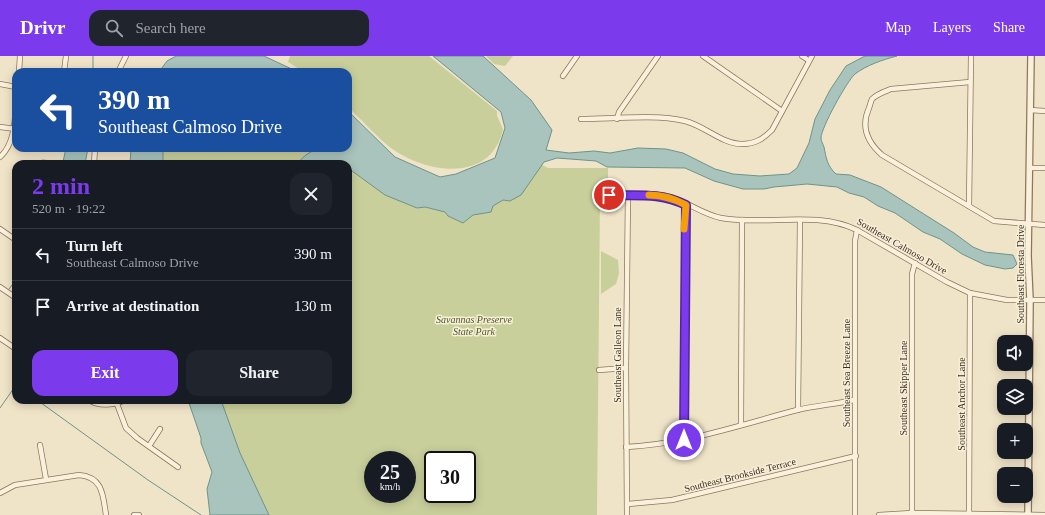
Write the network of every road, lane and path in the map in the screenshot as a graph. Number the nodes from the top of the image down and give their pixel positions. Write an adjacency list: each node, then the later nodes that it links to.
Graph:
1 (20, 56): 11 (street)
2 (66, 56): 12 (street)
3 (126, 56): 13 (street)
4 (577, 56): 14 (street)
5 (658, 56): 22 (street)
6 (703, 56): 20 (street)
7 (802, 56): 10 (street)
8 (971, 56): 15 (street)
9 (1031, 56): 18 (street, Southeast Floresta Drive)
10 (810, 58): 20 (street)
11 (19, 68)
12 (64, 68)
13 (120, 68)
14 (564, 76)
15 (970, 82): 32 (street); 32 (street)
16 (0, 84): 17 (street)
17 (12, 86)
18 (1030, 110): 19 (street); 27 (street, Southeast Floresta Drive)
19 (1045, 110)
20 (782, 111): 22 (street)
21 (580, 119): 22 (street)
22 (617, 119)
23 (0, 127): 24 (street)
24 (12, 128)
25 (12, 135): 26 (street)
26 (0, 157)
27 (1030, 168): 28 (street); 35 (street, Southeast Floresta Drive)
28 (1045, 168)
29 (609, 195): 30 (street, Southeast Calmoso Drive)
30 (628, 195): 31 (street, Southeast Calmoso Drive); 48 (street, Southeast Galleon Lane)
31 (686, 205): 33 (street, Southeast Calmoso Drive); 56 (street)
32 (969, 206): 35 (street)
33 (742, 220): 34 (street, Southeast Calmoso Drive); 54 (street)
34 (800, 220): 38 (street, Southeast Calmoso Drive); 53 (street)
35 (1029, 224): 36 (street); 44 (street, Southeast Floresta Drive)
36 (1045, 225)
37 (0, 230): 39 (street)
38 (857, 230): 40 (street, Southeast Calmoso Drive); 50 (street, Southeast Sea Breeze Lane)
39 (12, 238)
40 (915, 263): 42 (street, Southeast Calmoso Drive); 65 (street, Southeast Skipper Lane)
41 (0, 287): 43 (street)
42 (970, 293): 44 (street, Southeast Calmoso Drive); 66 (street, Southeast Anchor Lane)
43 (12, 295)
44 (1030, 300): 45 (street, Southeast Calmoso Drive); 73 (street, Southeast Floresta Drive)
45 (1045, 300)
46 (0, 338): 47 (street)
47 (12, 346)
48 (626, 368): 49 (street); 59 (street, Southeast Galleon Lane)
49 (599, 370)
50 (854, 400): 53 (street); 60 (street, Southeast Sea Breeze Lane)
51 (104, 404): 52 (street)
52 (117, 404): 58 (street)
53 (798, 410): 54 (street)
54 (741, 426): 56 (street)
55 (160, 429): 58 (street)
56 (684, 440): 59 (street)
57 (40, 445): 62 (street)
58 (149, 446): 61 (street)
59 (626, 447): 64 (street, Southeast Galleon Lane)
60 (856, 456): 64 (street, Southeast Brookside Terrace); 71 (street, Southeast Sea Breeze Lane)
61 (178, 467)
62 (46, 480): 63 (street); 67 (street)
63 (0, 493)
64 (628, 504): 70 (street, Southeast Galleon Lane)
65 (912, 513): 66 (street); 72 (street)
66 (969, 514): 73 (street)
67 (106, 515)
68 (134, 515): 69 (street)
69 (139, 515)
70 (627, 515)
71 (856, 515)
72 (879, 515)
73 (1028, 515): 74 (street)
74 (1045, 515)

